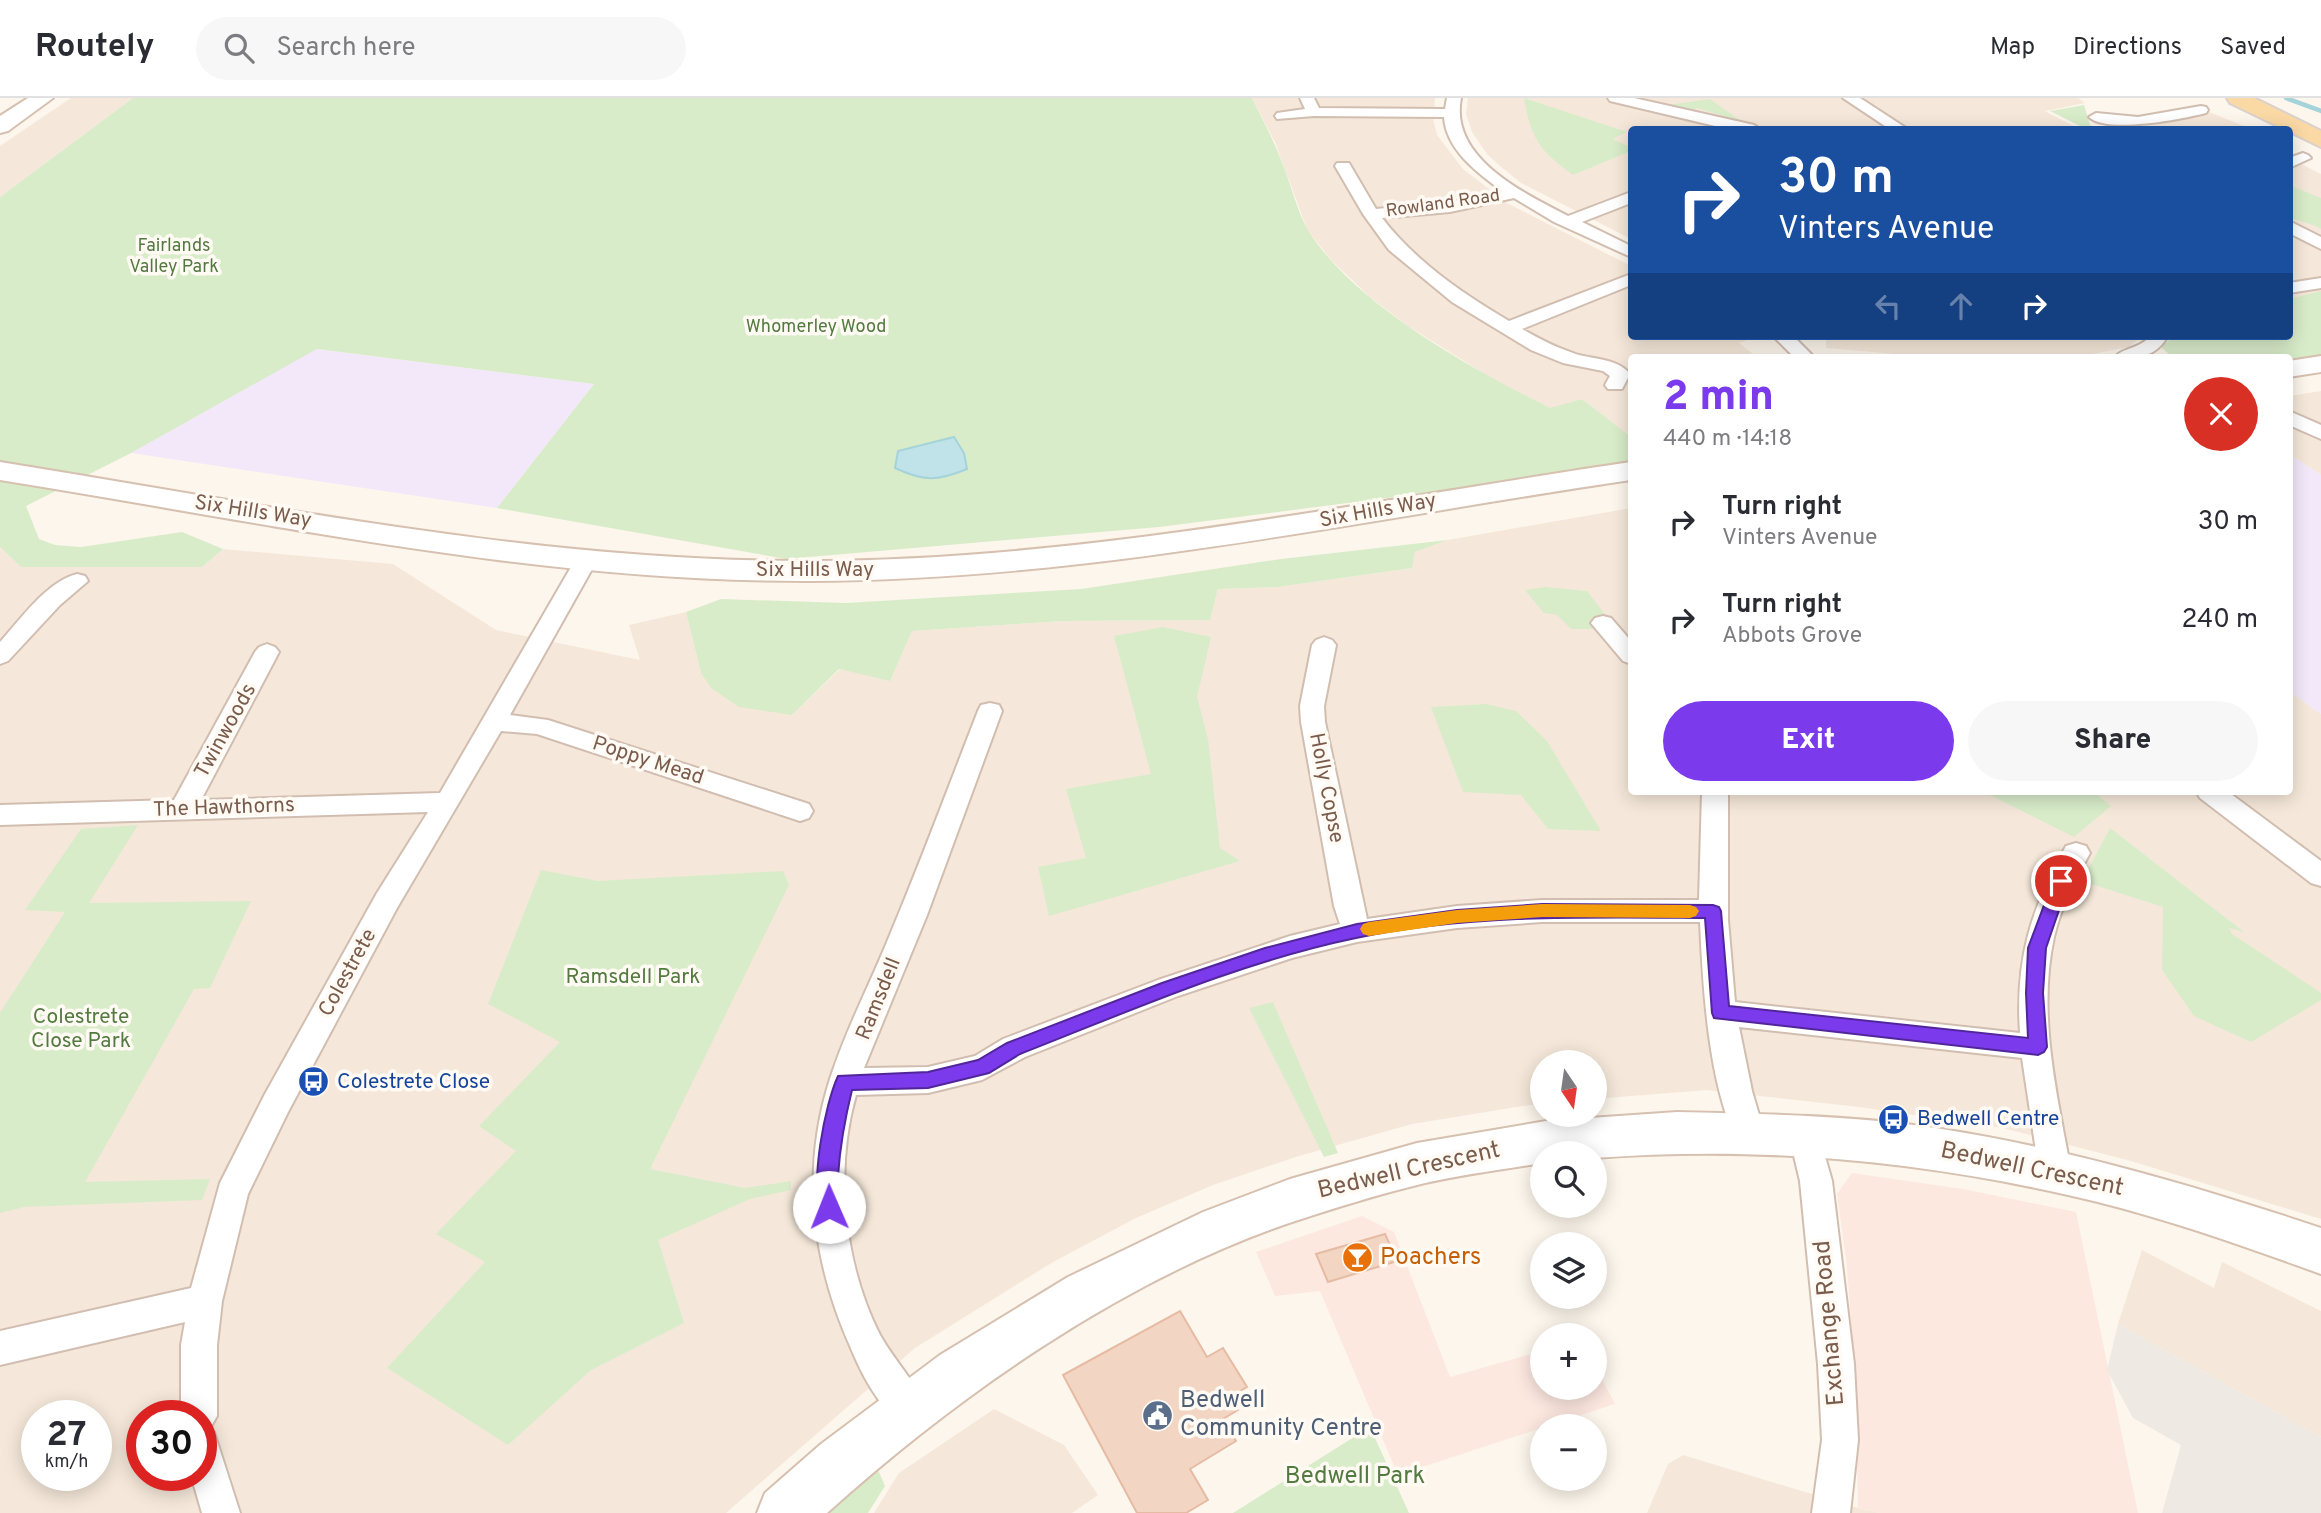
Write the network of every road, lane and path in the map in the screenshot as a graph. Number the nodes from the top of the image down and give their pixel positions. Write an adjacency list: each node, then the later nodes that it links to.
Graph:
1 (42, 98): 11 (street)
2 (1615, 98): 12 (street)
3 (1850, 98): 13 (street)
4 (2238, 98): 14 (main road)
5 (2262, 98): 16 (main road)
6 (1311, 105): 7 (street); 9 (street)
7 (1452, 106): 19 (street)
8 (2201, 110): 10 (street)
9 (1282, 116)
10 (2097, 117)
11 (0, 126)
12 (1737, 126)
13 (1896, 126)
14 (2292, 126)
15 (2293, 126): 17 (main road)
16 (2321, 130)
17 (2321, 141)
18 (1343, 166): 21 (street, Rowland Road)
19 (1515, 193): 21 (street, Rowland Road); 22 (street)
20 (1628, 198): 22 (street)
21 (1371, 214): 29 (street, Rowland Road)
22 (1570, 221): 25 (street)
23 (2293, 228): 24 (street)
24 (2321, 244)
25 (1628, 250)
26 (1628, 279): 29 (street)
27 (2321, 283): 28 (street)
28 (2293, 287)
29 (1507, 328): 36 (street, Rowland Road)
30 (1786, 340): 32 (street)
31 (2157, 340): 33 (street)
32 (1802, 354)
33 (2137, 354)
34 (2321, 364): 35 (street)
35 (2293, 368)
36 (1615, 385)
37 (2293, 419): 38 (street)
38 (2321, 433)
39 (0, 471): 41 (street, Six Hills Way)
40 (1628, 471): 41 (street, Six Hills Way)
41 (585, 562): 49 (street, Colestrete)
42 (77, 581): 47 (street)
43 (1603, 623): 46 (street)
44 (1324, 645): 59 (street, Holly Copse)
45 (267, 652): 53 (street, Twinwoods)
46 (1628, 652)
47 (0, 656)
48 (990, 711): 62 (street, Ramsdell)
49 (493, 723): 52 (street, Colestrete); 54 (street, Poppy Mead)
50 (1714, 795): 58 (street)
51 (2214, 795): 57 (street)
52 (448, 802): 53 (street, The Hawthorns); 67 (street, Colestrete)
53 (183, 809): 55 (street, The Hawthorns)
54 (800, 811)
55 (0, 815)
56 (2076, 853): 61 (street)
57 (2321, 876)
58 (1713, 911): 59 (street); 60 (street)
59 (1357, 931): 62 (street)
60 (1721, 1013): 61 (street); 63 (street)
61 (2038, 1047): 65 (street)
62 (845, 1082): 70 (street, Ramsdell)
63 (1748, 1132): 64 (street, Bedwell Crescent); 70 (street, Bedwell Crescent)
64 (1805, 1135): 65 (street, Bedwell Crescent); 74 (street, Exchange Road)
65 (2054, 1171): 66 (street, Bedwell Crescent)
66 (2321, 1251)
67 (205, 1301): 68 (street); 69 (street, Colestrete)
68 (0, 1348)
69 (199, 1400)
70 (908, 1407): 73 (street, Bedwell Crescent)
71 (215, 1491): 72 (street)
72 (221, 1513)
73 (785, 1513)
74 (1831, 1513)

